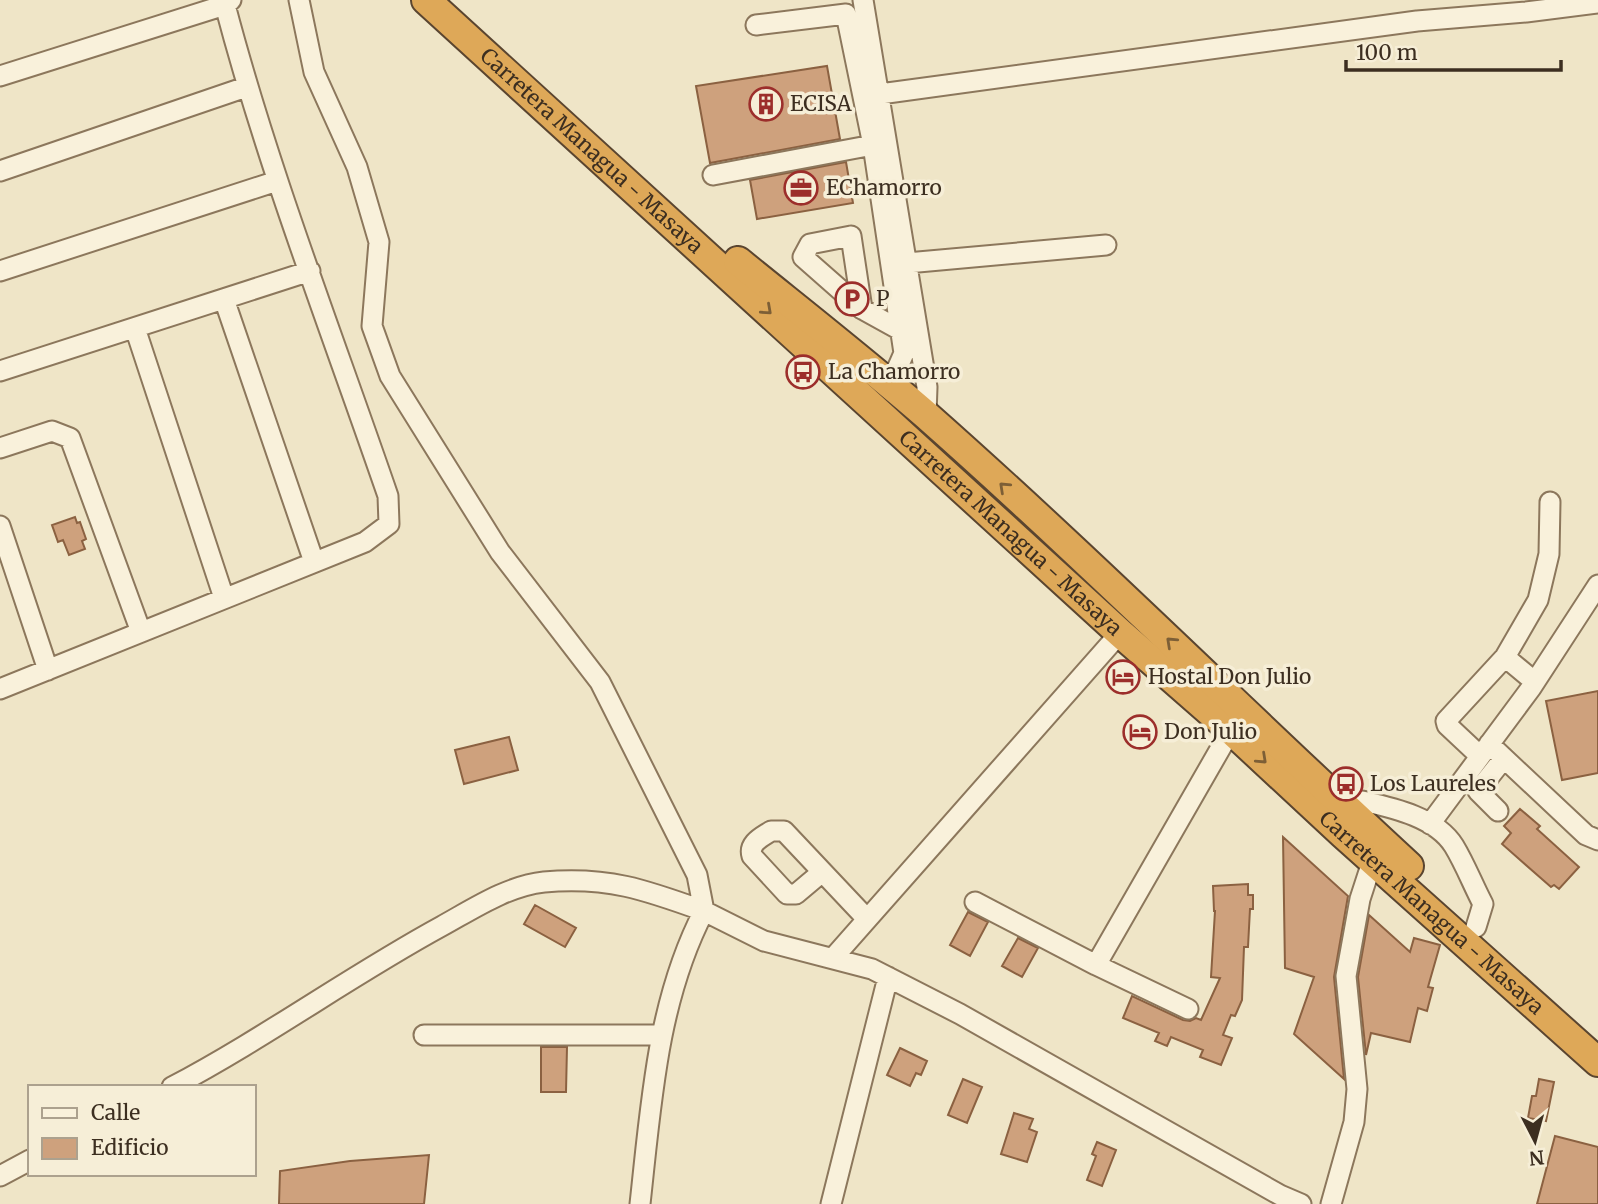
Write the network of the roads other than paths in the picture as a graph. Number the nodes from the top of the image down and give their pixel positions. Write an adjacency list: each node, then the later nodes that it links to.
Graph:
1 (299, 0): 49 (street)
2 (426, 0): 34 (highway, Carretera Managua - Masaya, one-way to 34)
3 (453, 0): 25 (highway, Carretera Managua - Masaya)
4 (863, 0): 11 (street)
5 (1598, 2): 11 (street)
6 (228, 3): 9 (street); 10 (street)
7 (846, 7): 8 (street); 12 (street)
8 (756, 25)
9 (0, 76)
10 (246, 87): 13 (street); 15 (street)
11 (880, 94): 17 (street)
12 (873, 145): 14 (street); 23 (street)
13 (0, 171)
14 (713, 175)
15 (278, 181): 18 (street); 19 (street)
16 (1106, 245): 17 (street)
17 (906, 263): 26 (street)
18 (0, 271)
19 (310, 271): 20 (street); 30 (street)
20 (224, 299): 22 (street); 30 (street)
21 (862, 309): 23 (street)
22 (135, 328): 24 (street); 32 (street)
23 (900, 330): 25 (street)
24 (0, 371)
25 (890, 386): 26 (highway, Carretera Managua - Masaya)
26 (926, 415): 42 (highway, Carretera Managua - Masaya, one-way to 26)
27 (0, 448): 33 (street)
28 (1550, 502): 35 (street)
29 (0, 526): 36 (street)
30 (314, 562): 32 (street)
31 (1598, 585): 37 (street)
32 (224, 598): 33 (street)
33 (141, 632): 36 (street)
34 (1120, 633): 39 (highway, Carretera Managua - Masaya); 50 (street)
35 (1505, 657): 37 (street); 40 (street)
36 (48, 670): 38 (street)
37 (1535, 682): 40 (street)
38 (0, 689)
39 (1231, 730): 46 (highway, Carretera Managua - Masaya, one-way to 46); 53 (street)
40 (1485, 750): 41 (street); 44 (street)
41 (1504, 758): 43 (street); 45 (street)
42 (1348, 810): 44 (street); 51 (highway, Carretera Managua - Masaya)
43 (1498, 811)
44 (1430, 824): 51 (street)
45 (1598, 840)
46 (1373, 859): 59 (highway, Carretera Managua - Masaya); 67 (street)
47 (821, 873): 50 (street)
48 (975, 902): 53 (street)
49 (704, 911): 52 (street); 57 (street); 60 (street)
50 (867, 919): 52 (street)
51 (1476, 927): 58 (highway, Carretera Managua - Masaya)
52 (833, 958): 54 (street)
53 (1096, 965): 55 (street)
54 (888, 977): 63 (street); 65 (street)
55 (1188, 1009)
56 (424, 1035): 57 (street)
57 (661, 1035): 64 (street)
58 (1598, 1038)
59 (1598, 1062)
60 (176, 1085)
61 (28, 1161): 62 (street)
62 (0, 1176)
63 (1279, 1200): 66 (street)
64 (640, 1204)
65 (831, 1204)
66 (1301, 1204)
67 (1331, 1204)

